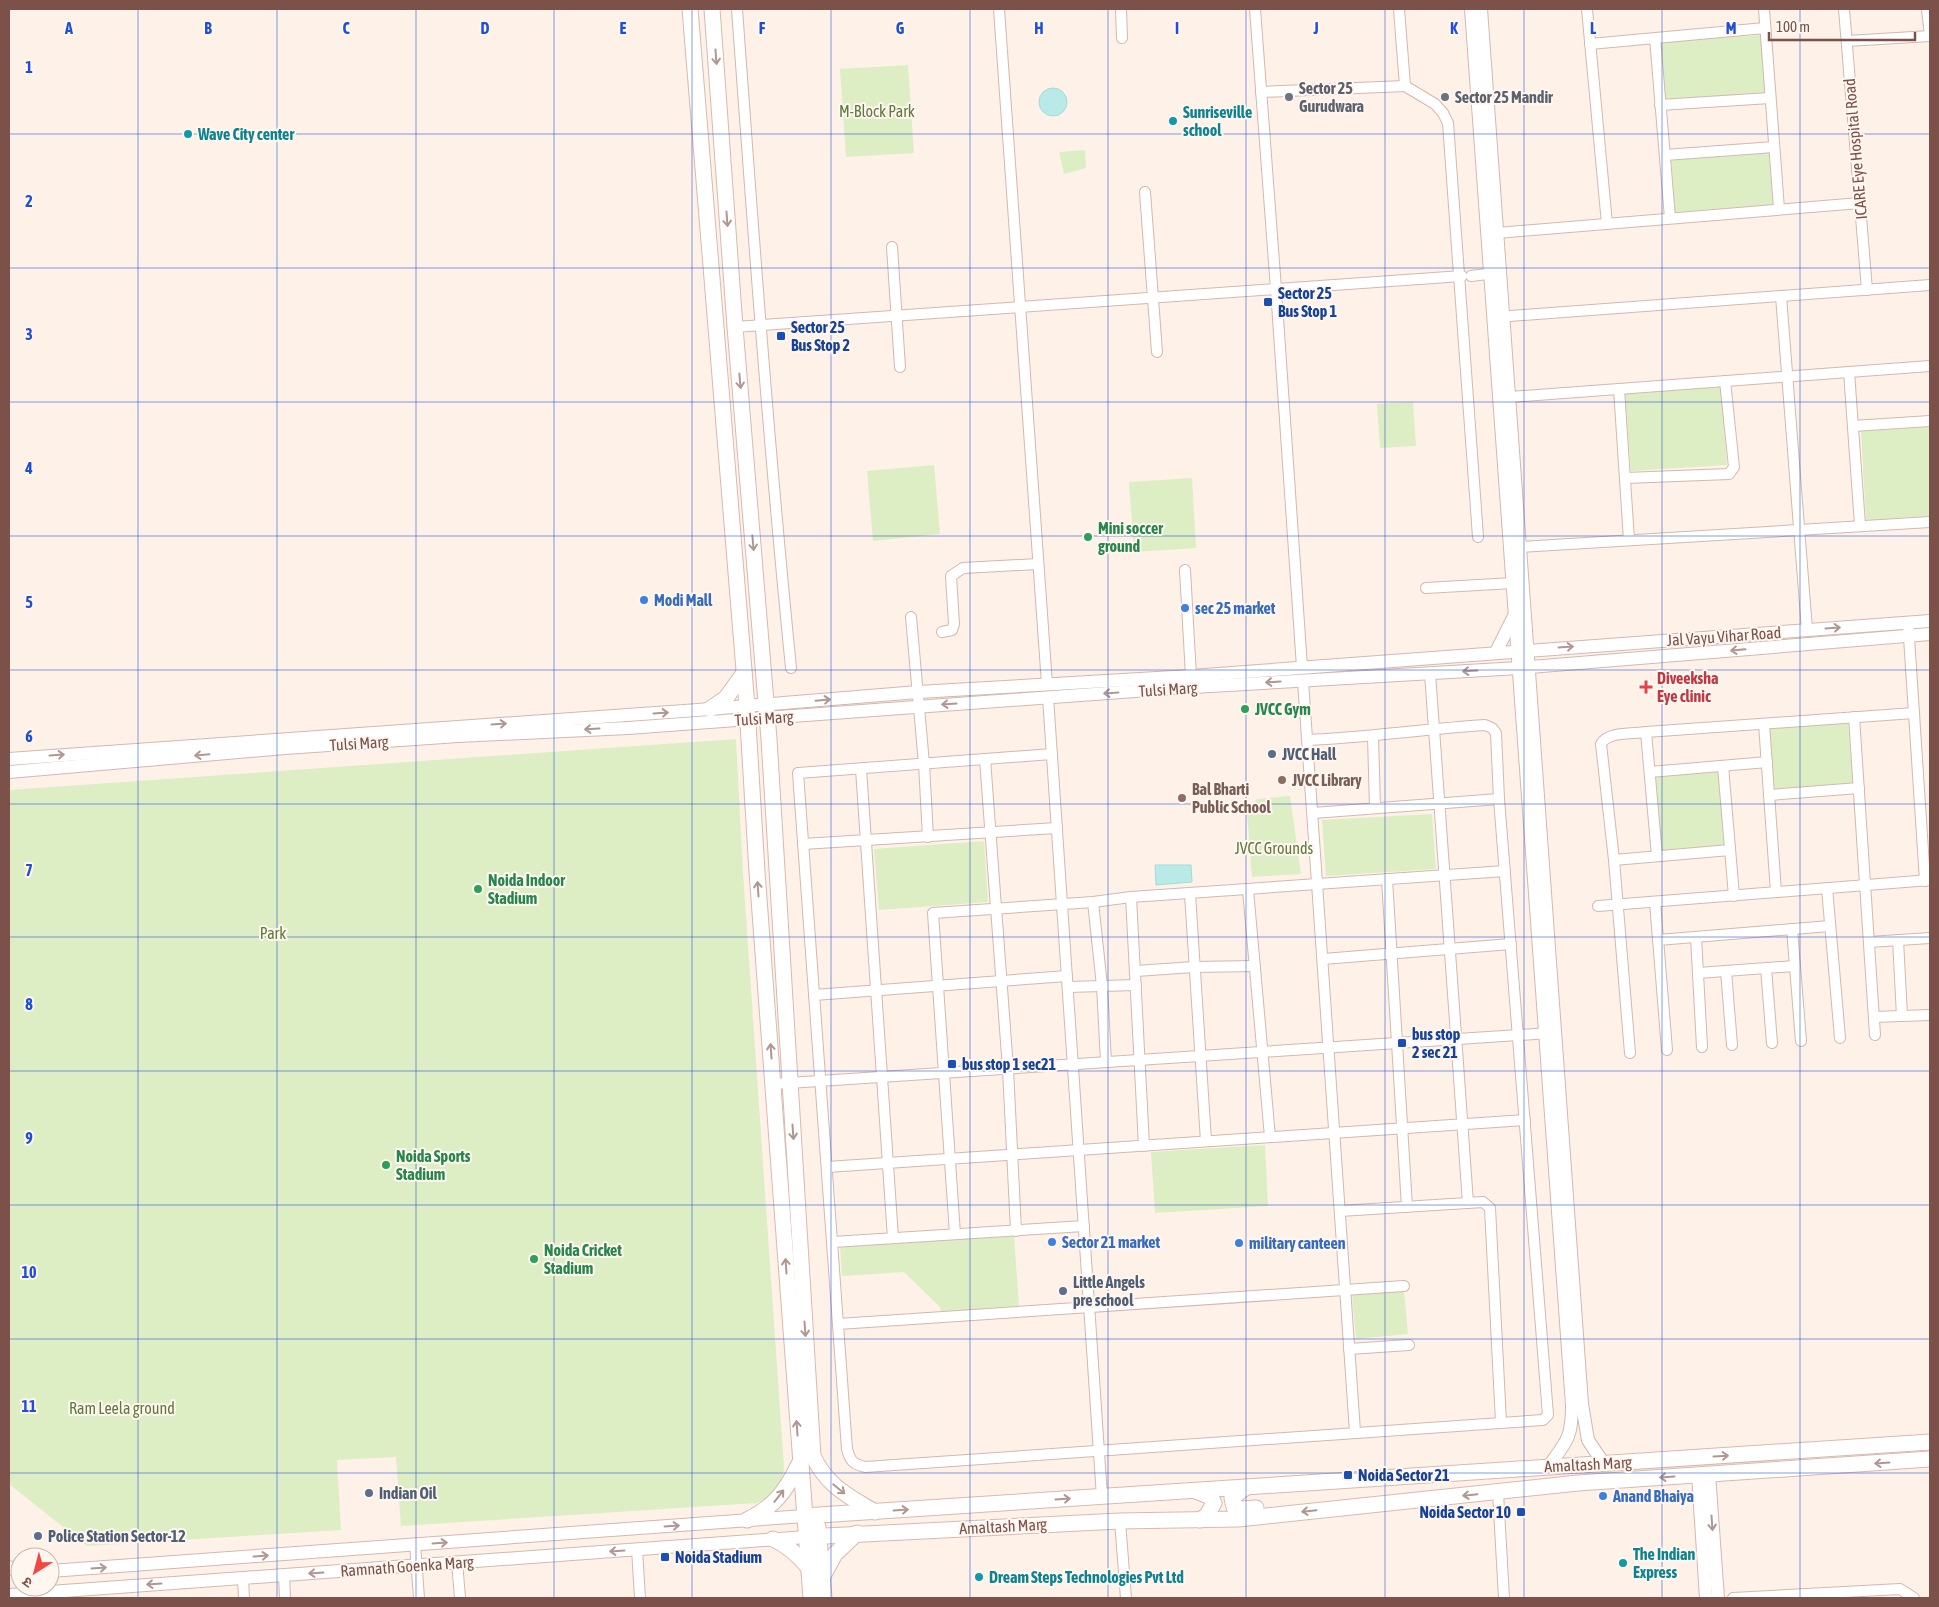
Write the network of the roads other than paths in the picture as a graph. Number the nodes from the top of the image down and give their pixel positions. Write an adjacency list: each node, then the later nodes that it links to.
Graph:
1 (690, 9): 78 (main road)
2 (712, 9): 43 (main road, one-way to 43)
3 (737, 9): 43 (street)
4 (999, 9): 40 (street)
5 (1121, 9): 16 (street)
6 (1254, 9): 21 (street)
7 (1399, 9): 20 (street)
8 (1471, 9): 33 (street)
9 (1481, 9): 31 (street)
10 (1587, 9): 19 (street)
11 (1764, 9): 14 (street)
12 (1844, 9): 18 (street, ICARE Eye Hospital Road)
13 (1927, 9): 15 (street)
14 (1765, 28): 17 (street); 22 (street)
15 (1930, 36): 18 (street)
16 (1122, 38)
17 (1655, 38): 19 (street); 23 (street)
18 (1847, 41): 27 (street, ICARE Eye Hospital Road)
19 (1590, 44): 30 (street)
20 (1405, 86): 21 (street); 34 (street)
21 (1261, 92): 36 (street)
22 (1770, 98): 23 (street); 24 (street)
23 (1660, 106): 25 (street)
24 (1774, 147): 25 (street); 28 (street)
25 (1664, 155): 29 (street)
26 (1145, 192): 39 (street)
27 (1860, 203): 28 (street); 37 (street, ICARE Eye Hospital Road)
28 (1779, 209): 29 (street)
29 (1670, 218): 30 (street)
30 (1607, 224): 31 (street)
31 (1497, 233): 33 (street)
32 (892, 248): 41 (street)
33 (1495, 274): 34 (street); 42 (street)
34 (1464, 276): 36 (street); 58 (street)
35 (1930, 285): 37 (street)
36 (1276, 289): 39 (street); 75 (street)
37 (1867, 290): 38 (street)
38 (1781, 296): 42 (street); 48 (street)
39 (1153, 298): 40 (street); 44 (street)
40 (1020, 307): 41 (street); 61 (street)
41 (897, 316): 43 (street); 46 (street)
42 (1498, 317): 51 (street); 63 (street)
43 (749, 326): 77 (street); 87 (main road, one-way to 87)
44 (1157, 352)
45 (1930, 366): 47 (street)
46 (900, 367)
47 (1849, 372): 48 (street); 53 (street)
48 (1787, 376): 49 (street); 57 (street)
49 (1725, 381): 50 (street); 54 (street)
50 (1619, 389): 51 (street); 54 (street)
51 (1509, 397): 60 (street)
52 (1930, 421): 53 (street)
53 (1853, 426): 56 (street)
54 (1625, 478): 59 (street)
55 (1930, 522): 56 (street)
56 (1860, 525): 57 (street)
57 (1799, 529): 59 (street); 69 (street)
58 (1478, 537)
59 (1629, 540): 60 (street)
60 (1520, 547): 73 (street)
61 (1038, 564): 70 (street); 82 (street)
62 (1185, 570): 80 (street)
63 (1513, 583): 64 (street); 65 (street)
64 (1426, 588)
65 (1515, 614): 73 (street); 74 (street)
66 (910, 617): 83 (street)
67 (1930, 621): 68 (street, Jal Vayu Vihar Road)
68 (1908, 622): 69 (street, Jal Vayu Vihar Road, one-way to 68); 72 (street)
69 (1807, 630): 73 (street, Jal Vayu Vihar Road, one-way to 69)
70 (942, 632)
71 (1930, 634): 72 (street, Jal Vayu Vihar Road)
72 (1909, 636): 76 (street, Jal Vayu Vihar Road, one-way to 76); 89 (street)
73 (1522, 650): 74 (street, Tulsi Marg); 76 (street)
74 (1496, 652): 75 (street, Tulsi Marg)
75 (1302, 667): 80 (street, Tulsi Marg)
76 (1524, 667): 79 (street, Tulsi Marg, one-way to 79); 168 (street)
77 (791, 668)
78 (744, 673): 86 (main road); 88 (main road)
79 (1430, 673): 81 (street, Tulsi Marg); 92 (street)
80 (1191, 676): 82 (street, Tulsi Marg)
81 (1303, 680): 84 (street, Tulsi Marg, one-way to 84); 95 (street)
82 (1047, 684): 83 (street, Tulsi Marg)
83 (918, 692): 85 (street); 87 (street, Tulsi Marg, one-way to 83)
84 (1048, 697): 85 (street, Tulsi Marg, one-way to 85); 97 (street)
85 (920, 706): 87 (street, Tulsi Marg); 101 (street)
86 (710, 709): 88 (street, Tulsi Marg); 96 (street, Tulsi Marg, one-way to 86)
87 (766, 711): 88 (street, Tulsi Marg); 190 (main road)
88 (748, 713): 96 (street, Tulsi Marg, one-way to 96); 191 (main road, one-way to 88)
89 (1914, 713): 90 (street); 111 (street)
90 (1854, 717): 91 (street); 106 (street)
91 (1764, 724): 93 (street); 100 (street)
92 (1434, 728): 94 (street); 108 (street); 109 (street)
93 (1646, 732): 105 (street); 120 (street)
94 (1373, 736): 95 (street); 110 (street)
95 (1308, 740): 112 (street)
96 (284, 744): 98 (street, Tulsi Marg, one-way to 96); 104 (street, Tulsi Marg, one-way to 104)
97 (1052, 754): 99 (street); 113 (street)
98 (9, 759)
99 (986, 759): 101 (street); 114 (street)
100 (1767, 762): 102 (street); 107 (street)
101 (924, 764): 103 (street); 115 (street)
102 (1722, 766): 105 (street); 118 (street)
103 (861, 769): 116 (street); 117 (street)
104 (9, 772)
105 (1650, 772): 119 (street)
106 (1859, 788): 107 (street); 126 (street)
107 (1769, 795): 129 (street)
108 (1499, 799): 109 (street); 121 (street)
109 (1440, 803): 110 (street); 122 (street)
110 (1375, 808): 112 (street)
111 (1926, 812): 124 (street)
112 (1312, 813): 125 (street)
113 (1057, 828): 114 (street); 135 (street)
114 (990, 832): 115 (street); 138 (street)
115 (928, 837): 116 (street)
116 (866, 840): 117 (street); 163 (street)
117 (803, 844): 164 (street)
118 (1730, 850): 119 (street); 131 (street)
119 (1657, 856): 120 (street)
120 (1614, 860): 136 (street)
121 (1505, 871): 122 (street); 146 (street)
122 (1445, 875): 123 (street); 147 (street)
123 (1387, 880): 125 (street); 148 (street)
124 (1928, 881): 126 (street)
125 (1318, 884): 128 (street); 149 (street)
126 (1865, 885): 127 (street); 145 (street)
127 (1827, 888): 129 (street); 139 (street)
128 (1248, 890): 130 (street); 150 (street)
129 (1776, 892): 131 (street)
130 (1190, 894): 132 (street); 152 (street)
131 (1734, 896): 134 (street)
132 (1132, 897): 133 (street); 155 (street)
133 (1093, 902): 135 (street); 161 (street)
134 (1655, 902): 136 (street); 143 (street)
135 (1062, 903): 138 (street); 157 (street)
136 (1618, 904): 137 (street); 181 (street)
137 (1598, 906)
138 (997, 908): 158 (street); 160 (street)
139 (1830, 926): 140 (street); 171 (street)
140 (1792, 929): 141 (street); 151 (street)
141 (1696, 937): 143 (street); 156 (street)
142 (1930, 938): 144 (street)
143 (1658, 940): 179 (street)
144 (1898, 940): 145 (street); 166 (street)
145 (1869, 942): 167 (street)
146 (1510, 944): 147 (street); 169 (street)
147 (1450, 949): 148 (street); 172 (street)
148 (1391, 954): 149 (street); 174 (street)
149 (1322, 959): 177 (street)
150 (1255, 966): 152 (street); 180 (street)
151 (1795, 966): 153 (street); 173 (street)
152 (1194, 967): 155 (street); 182 (street)
153 (1766, 968): 154 (street); 175 (street)
154 (1726, 970): 156 (street); 176 (street)
155 (1136, 971): 159 (street)
156 (1698, 973): 178 (street)
157 (1067, 976): 158 (street); 162 (street)
158 (1002, 980): 160 (street); 186 (street)
159 (1136, 985): 161 (street); 183 (street)
160 (938, 986): 163 (street); 187 (street)
161 (1102, 986): 162 (street); 184 (street)
162 (1068, 987): 185 (street)
163 (876, 990): 164 (street); 188 (street)
164 (814, 995): 189 (street)
165 (1930, 1015): 166 (street)
166 (1902, 1016): 167 (street)
167 (1874, 1017): 170 (street)
168 (1550, 1033): 169 (street); 216 (street)
169 (1518, 1035): 172 (street); 192 (street)
170 (1875, 1035)
171 (1840, 1038)
172 (1456, 1039): 174 (street); 193 (street)
173 (1801, 1040)
174 (1397, 1043): 177 (street); 194 (street)
175 (1772, 1043)
176 (1732, 1045)
177 (1329, 1047): 180 (street); 195 (street)
178 (1702, 1048)
179 (1667, 1050)
180 (1262, 1052): 182 (street); 196 (street)
181 (1630, 1052)
182 (1200, 1056): 183 (street); 197 (street)
183 (1140, 1060): 184 (street); 198 (street)
184 (1106, 1062): 185 (street)
185 (1073, 1064): 186 (street); 199 (street)
186 (1008, 1069): 187 (street); 200 (street)
187 (944, 1073): 188 (street); 201 (street)
188 (882, 1077): 189 (street); 202 (street)
189 (821, 1081): 190 (street); 203 (street)
190 (790, 1083): 191 (street); 234 (main road, one-way to 234)
191 (773, 1084): 226 (main road, one-way to 191)
192 (1524, 1120): 193 (street); 219 (street)
193 (1463, 1124): 194 (street); 204 (street)
194 (1402, 1128): 195 (street); 205 (street)
195 (1334, 1133): 196 (street); 206 (street)
196 (1270, 1137): 197 (street)
197 (1206, 1141): 198 (street)
198 (1144, 1146): 199 (street)
199 (1079, 1150): 200 (street); 207 (street)
200 (1011, 1154): 201 (street); 208 (street)
201 (950, 1159): 202 (street); 209 (street)
202 (888, 1163): 203 (street); 210 (street)
203 (827, 1167): 211 (street)
204 (1468, 1203): 205 (street); 219 (street)
205 (1407, 1207): 206 (street)
206 (1340, 1211): 213 (street)
207 (1084, 1226): 208 (street); 214 (street)
208 (1016, 1230): 209 (street)
209 (955, 1234): 210 (street)
210 (893, 1238): 211 (street)
211 (832, 1242): 215 (street)
212 (1404, 1286): 213 (street)
213 (1345, 1290): 214 (street); 218 (street)
214 (1090, 1307): 215 (street); 224 (street)
215 (838, 1324): 224 (street)
216 (1572, 1342): 221 (street); 222 (street)
217 (1409, 1345): 218 (street)
218 (1349, 1349): 220 (street)
219 (1501, 1422): 220 (street)
220 (1355, 1432): 224 (street)
221 (1570, 1434): 222 (street); 228 (street)
222 (1587, 1435): 227 (street)
223 (1930, 1442): 227 (main road, Amaltash Marg, one-way to 223)
224 (1099, 1450): 233 (street)
225 (1930, 1460): 229 (main road, Amaltash Marg, one-way to 229)
226 (800, 1462): 235 (main road); 237 (main road, one-way to 226)
227 (1604, 1464): 228 (main road, Amaltash Marg)
228 (1548, 1467): 230 (main road, Amaltash Marg)
229 (1704, 1474): 232 (main road, Amaltash Marg, one-way to 232); 263 (street); 264 (street, one-way to 264)
230 (1246, 1487): 231 (main road, Amaltash Marg); 236 (main road, Amaltash Marg)
231 (1196, 1491): 233 (main road, Amaltash Marg); 238 (main road)
232 (1498, 1492): 236 (main road, Amaltash Marg, one-way to 236); 262 (street)
233 (1102, 1497): 234 (main road, Amaltash Marg, one-way to 233)
234 (875, 1512): 235 (main road, Amaltash Marg)
235 (811, 1516): 237 (street, Ramnath Goenka Marg); 241 (main road)
236 (1268, 1516): 238 (main road, Amaltash Marg)
237 (747, 1520): 243 (street, Ramnath Goenka Marg, one-way to 237)
238 (1200, 1520): 239 (main road, Amaltash Marg)
239 (1120, 1521): 240 (main road, Amaltash Marg); 261 (street)
240 (857, 1533): 241 (main road, Amaltash Marg); 251 (main road)
241 (812, 1536): 242 (street, Ramnath Goenka Marg); 247 (main road); 251 (main road)
242 (773, 1539): 244 (street, Ramnath Goenka Marg); 247 (main road)
243 (415, 1544): 246 (street); 248 (street, Ramnath Goenka Marg, one-way to 243)
244 (637, 1549): 245 (street, Ramnath Goenka Marg, one-way to 245); 258 (street)
245 (457, 1562): 246 (street, Ramnath Goenka Marg); 257 (street)
246 (417, 1565): 249 (street, Ramnath Goenka Marg, one-way to 249); 256 (street)
247 (808, 1567): 259 (main road)
248 (60, 1570)
249 (284, 1575): 250 (street, Ramnath Goenka Marg); 255 (street)
250 (243, 1578): 252 (street, Ramnath Goenka Marg, one-way to 252); 254 (street)
251 (822, 1578): 260 (main road)
252 (116, 1593): 253 (street, Ramnath Goenka Marg)
253 (9, 1595)
254 (244, 1598)
255 (285, 1598)
256 (419, 1598)
257 (460, 1598)
258 (640, 1598)
259 (811, 1598)
260 (824, 1598)
261 (1126, 1598)
262 (1504, 1598)
263 (1706, 1598)
264 (1718, 1598)
265 (1733, 1598): 266 (street)
266 (1914, 1598)

